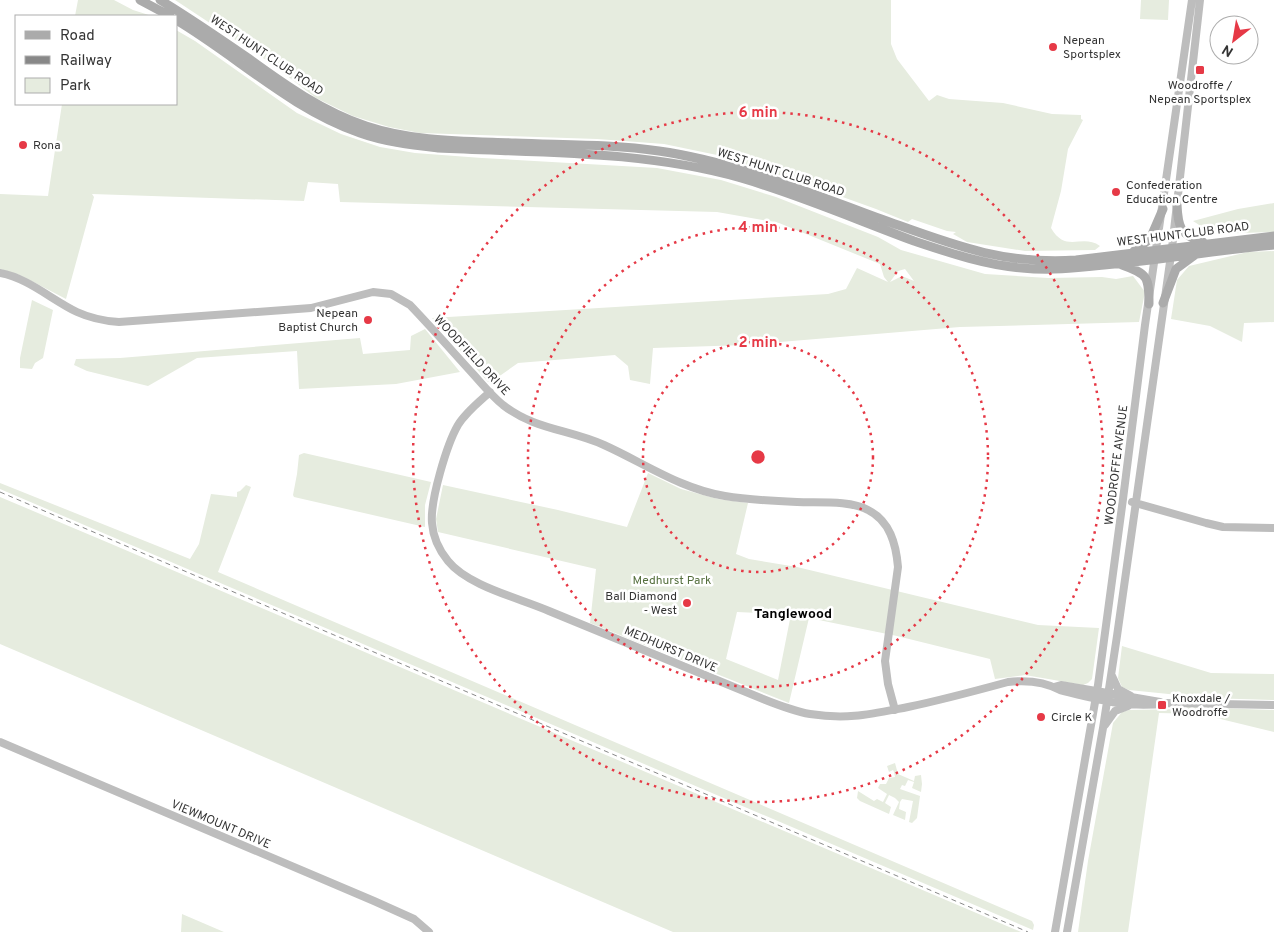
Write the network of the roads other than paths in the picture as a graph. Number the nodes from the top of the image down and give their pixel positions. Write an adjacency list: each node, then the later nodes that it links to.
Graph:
1 (140, 0): 5 (main road)
2 (160, 0): 16 (main road, WEST HUNT CLUB ROAD)
3 (1192, 0): 7 (street, WOODROFFE AVENUE)
4 (1200, 0): 8 (street, WOODROFFE AVENUE)
5 (168, 15)
6 (178, 21): 20 (main road, WEST HUNT CLUB ROAD)
7 (1177, 106): 8 (street); 10 (street, WOODROFFE AVENUE)
8 (1187, 107): 9 (street, WOODROFFE AVENUE)
9 (1177, 205): 12 (main road); 14 (street, WOODROFFE AVENUE)
10 (1163, 209): 15 (street, WOODROFFE AVENUE); 16 (main road)
11 (1274, 236): 12 (main road, WEST HUNT CLUB ROAD)
12 (1208, 244): 14 (main road, WEST HUNT CLUB ROAD)
13 (1274, 245): 17 (main road, WEST HUNT CLUB ROAD)
14 (1172, 248): 15 (main road, WEST HUNT CLUB ROAD); 18 (street, WOODROFFE AVENUE)
15 (1156, 250): 16 (main road, WEST HUNT CLUB ROAD); 19 (street, WOODROFFE AVENUE)
16 (1131, 252)
17 (1196, 254): 18 (main road, WEST HUNT CLUB ROAD); 22 (main road)
18 (1170, 258): 19 (main road, WEST HUNT CLUB ROAD); 22 (street, WOODROFFE AVENUE)
19 (1155, 259): 20 (main road, WEST HUNT CLUB ROAD); 23 (street, WOODROFFE AVENUE)
20 (1120, 264): 23 (main road)
21 (0, 273): 24 (street, WOODFIELD DRIVE)
22 (1164, 303): 26 (street, WOODROFFE AVENUE)
23 (1149, 304): 25 (street, WOODROFFE AVENUE)
24 (490, 392): 37 (street, WOODFIELD DRIVE); 37 (street, MEDHURST DRIVE)
25 (1131, 440): 26 (street); 27 (street, WOODROFFE AVENUE)
26 (1143, 442): 28 (street, WOODROFFE AVENUE)
27 (1124, 499): 28 (street); 31 (street, WOODROFFE AVENUE)
28 (1135, 503): 29 (street); 30 (street, WOODROFFE AVENUE)
29 (1274, 528)
30 (1111, 674): 32 (street, WOODROFFE AVENUE); 33 (street)
31 (1096, 694): 32 (street, MEDHURST DRIVE); 37 (street, MEDHURST DRIVE); 40 (street, WOODROFFE AVENUE)
32 (1108, 698): 33 (street); 35 (street); 38 (street, WOODROFFE AVENUE)
33 (1135, 698): 34 (street)
34 (1166, 703): 35 (street); 36 (street)
35 (1130, 705): 38 (street)
36 (1274, 705)
37 (894, 710)
38 (1103, 728): 41 (street, WOODROFFE AVENUE)
39 (0, 742): 42 (street, VIEWMOUNT DRIVE)
40 (1058, 914): 41 (street); 43 (street, WOODROFFE AVENUE)
41 (1070, 917): 44 (street, WOODROFFE AVENUE)
42 (429, 932)
43 (1055, 932)
44 (1067, 932)

